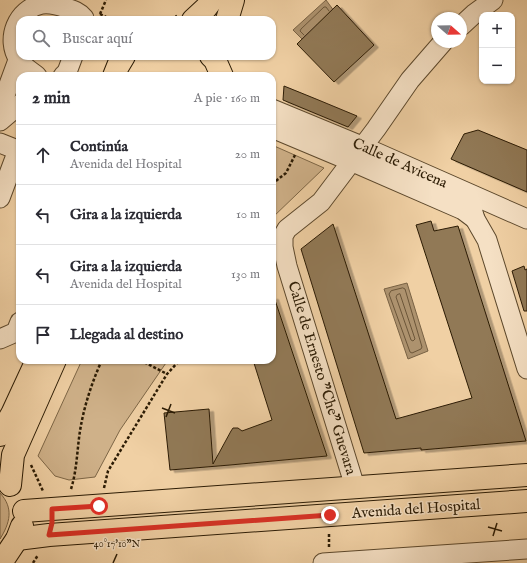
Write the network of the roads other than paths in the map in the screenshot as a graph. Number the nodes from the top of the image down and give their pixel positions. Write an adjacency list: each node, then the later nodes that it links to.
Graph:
1 (212, 0): 7 (main road)
2 (233, 0): 8 (main road)
3 (493, 0): 9 (street)
4 (42, 2): 5 (street); 6 (street)
5 (88, 15)
6 (22, 16)
7 (197, 16)
8 (228, 16)
9 (467, 20)
10 (16, 24): 12 (street)
11 (438, 48): 25 (street, Calle de Ernesto "Che" Guevara)
12 (16, 54)
13 (18, 60): 16 (street); 20 (street)
14 (72, 60): 17 (street)
15 (122, 60): 18 (main road)
16 (32, 72)
17 (67, 72)
18 (116, 72)
19 (16, 107): 22 (street)
20 (0, 109)
21 (276, 111): 25 (street, Calle de Avicena)
22 (0, 121)
23 (276, 130): 28 (street)
24 (0, 144): 26 (street)
25 (364, 146): 28 (street, Calle de Ernesto "Che" Guevara); 30 (street, Calle de Avicena)
26 (16, 149)
27 (16, 158): 29 (street)
28 (353, 162): 31 (street); 41 (street, Calle de Ernesto "Che" Guevara)
29 (0, 198)
30 (487, 202): 31 (street); 32 (street, Calle de Avicena)
31 (475, 219): 37 (street)
32 (527, 220)
33 (16, 332): 34 (street)
34 (0, 339)
35 (35, 364): 38 (main road)
36 (53, 364): 40 (main road)
37 (527, 369)
38 (0, 435)
39 (527, 474): 41 (main road, Avenida del Hospital)
40 (5, 482): 43 (main road)
41 (356, 487): 43 (main road, Avenida del Hospital)
42 (527, 501): 45 (main road, Avenida del Hospital)
43 (24, 511): 45 (main road)
44 (527, 549): 46 (street)
45 (10, 554)
46 (322, 563)

